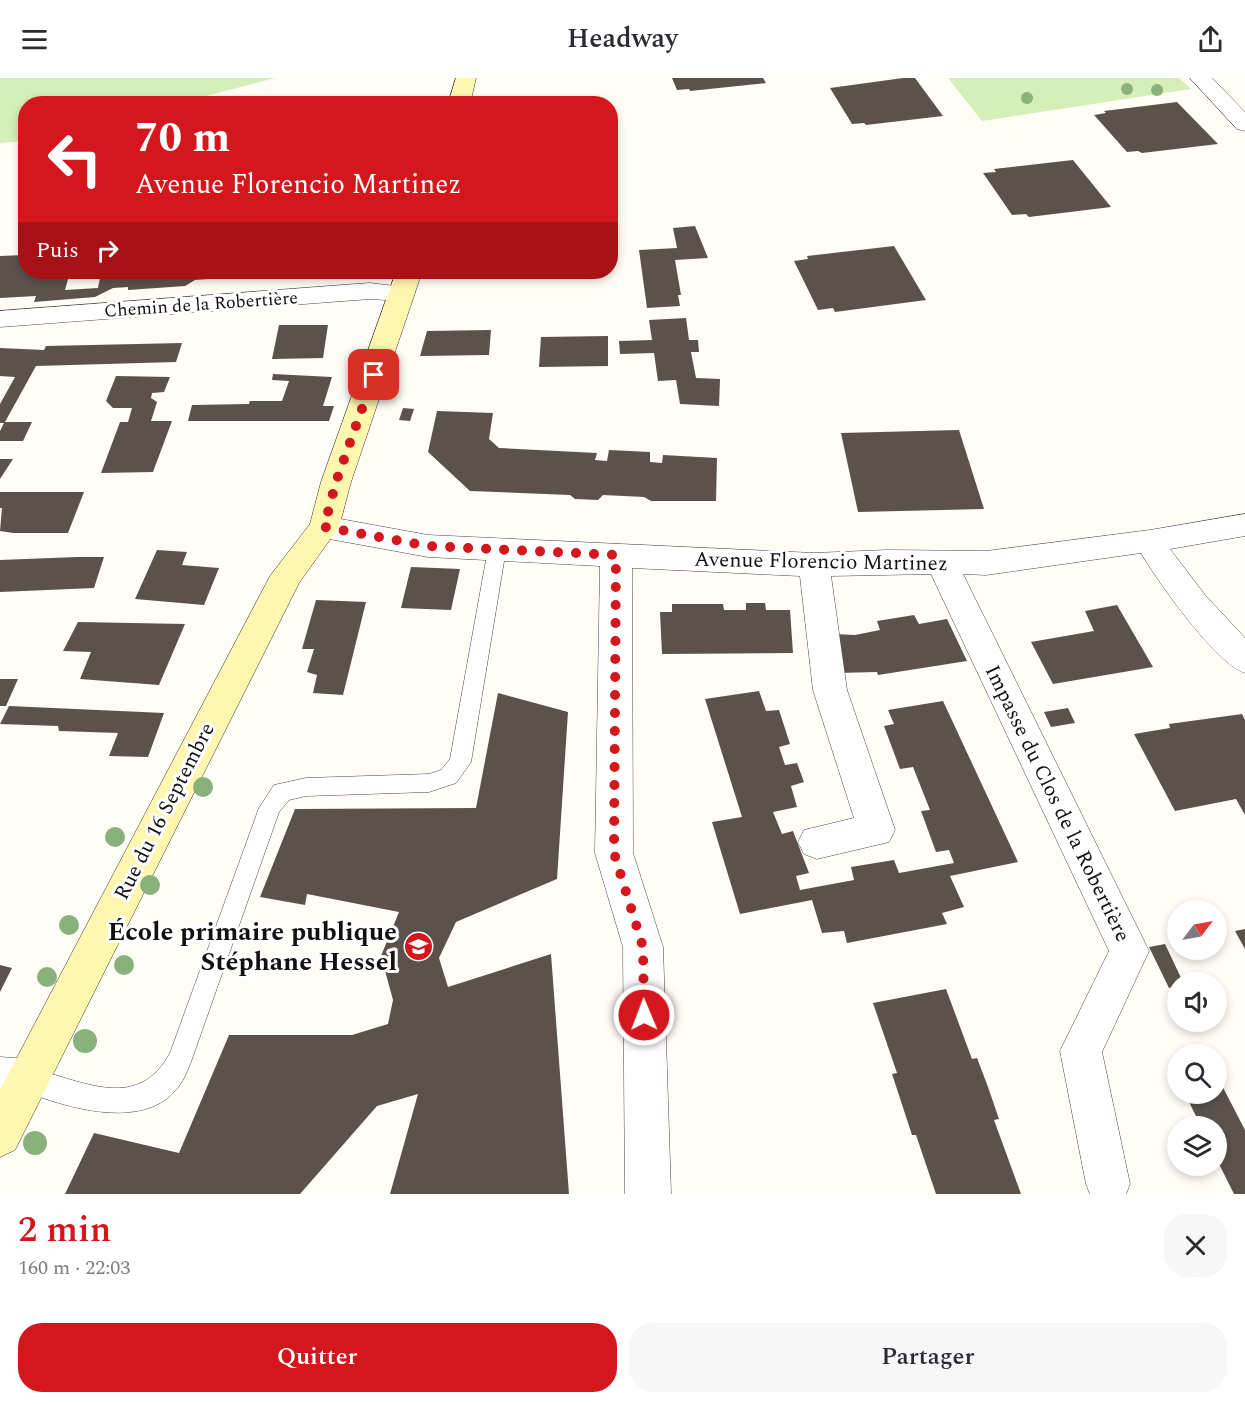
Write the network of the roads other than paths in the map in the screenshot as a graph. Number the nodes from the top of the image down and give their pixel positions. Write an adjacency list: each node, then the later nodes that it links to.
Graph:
1 (466, 78): 3 (street)
2 (1200, 78): 4 (street)
3 (461, 96)
4 (1245, 124)
5 (406, 282): 6 (street, Chemin de la Robertière); 8 (street)
6 (0, 319)
7 (1245, 525): 9 (street, Avenue Florencio Martinez)
8 (324, 527): 10 (street, Avenue Florencio Martinez); 16 (street, Rue du 16 Septembre)
9 (1150, 541): 12 (street, Avenue Florencio Martinez); 14 (street)
10 (497, 549): 11 (street, Avenue Florencio Martinez); 16 (lane)
11 (616, 555): 13 (street, Avenue Florencio Martinez); 19 (street)
12 (942, 563): 13 (street, Avenue Florencio Martinez); 18 (street, Impasse du Clos de la Robertière)
13 (814, 565): 15 (street)
14 (1245, 660)
15 (817, 842)
16 (14, 1079): 17 (street, Rue du 16 Septembre)
17 (0, 1135)
18 (1108, 1184)
19 (648, 1194)

